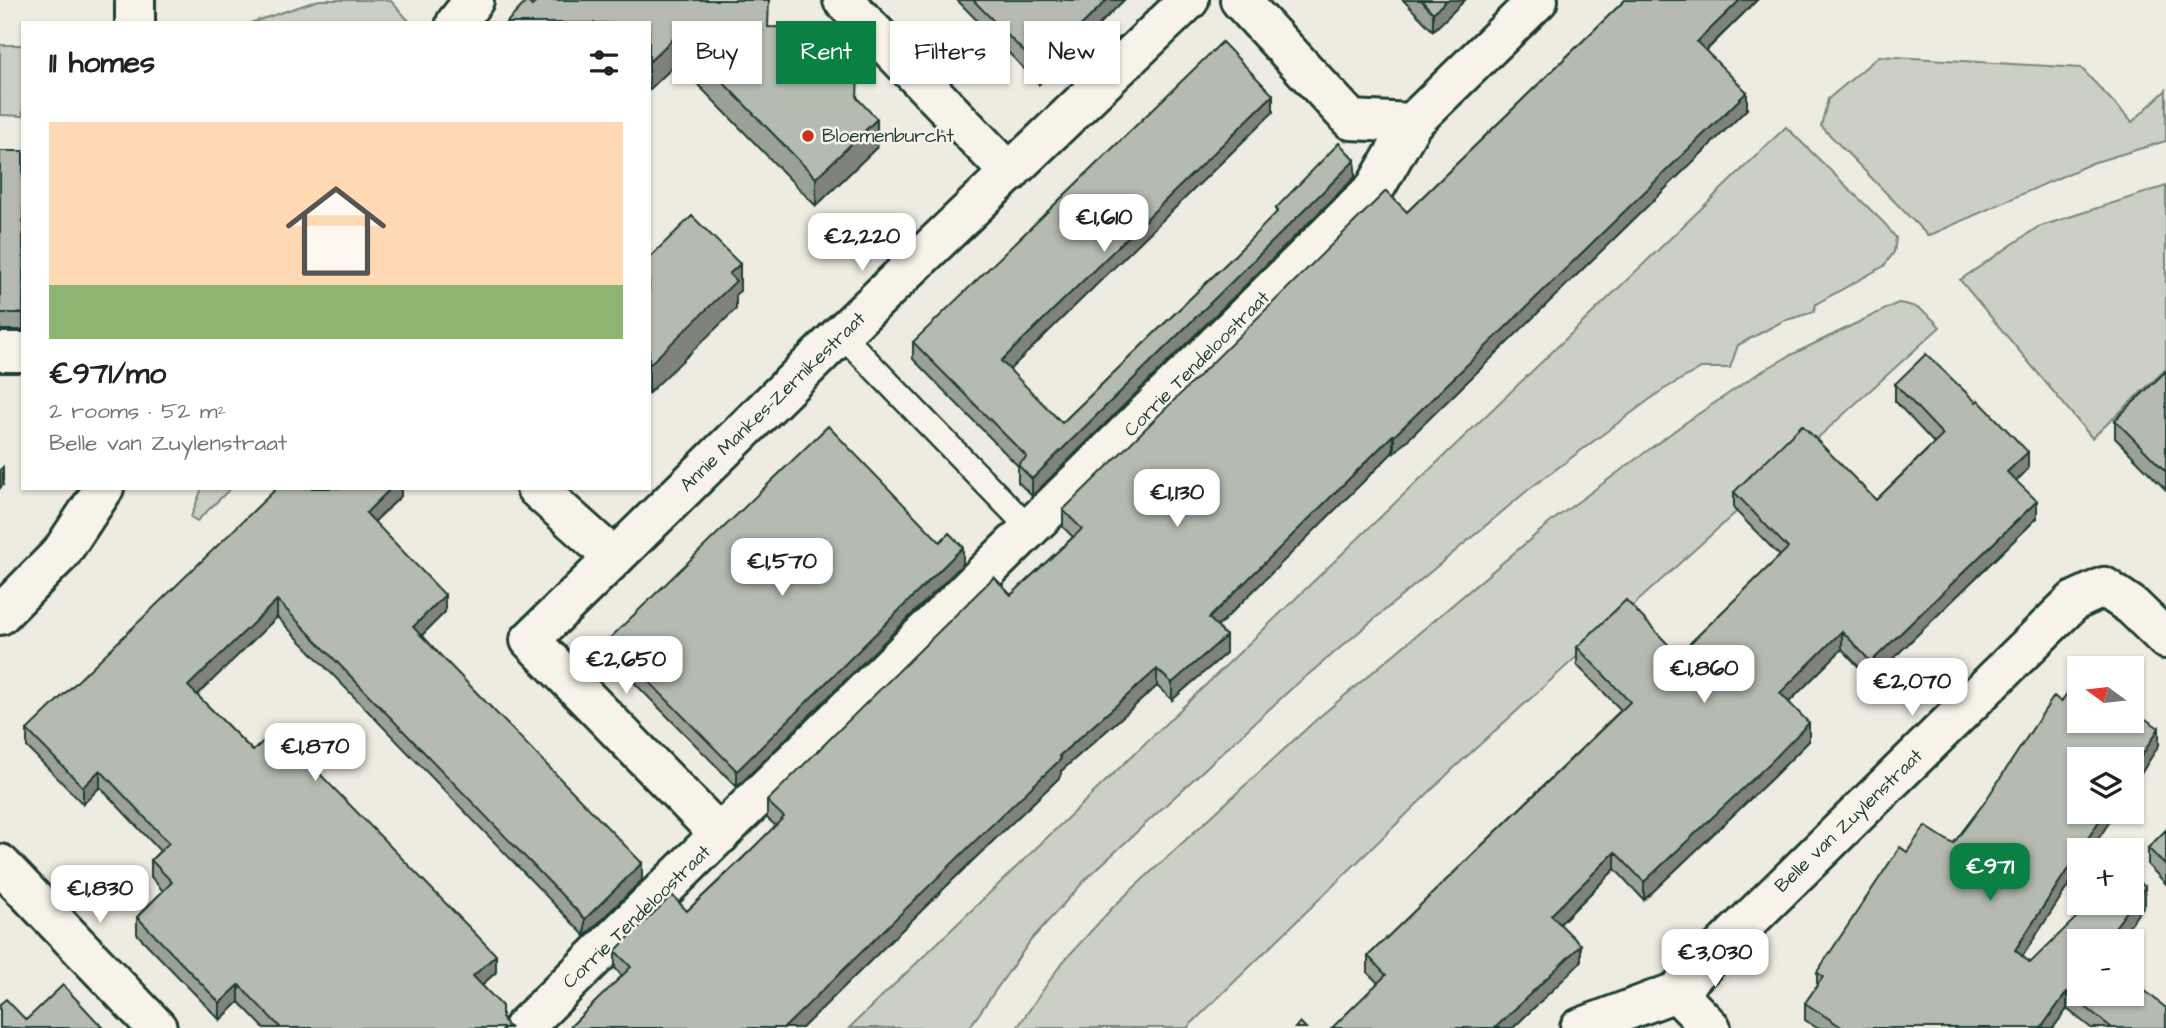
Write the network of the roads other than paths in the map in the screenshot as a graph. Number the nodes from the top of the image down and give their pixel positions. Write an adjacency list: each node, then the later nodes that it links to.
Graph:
1 (135, 0): 7 (street)
2 (474, 0): 8 (street)
3 (843, 0): 10 (street)
4 (1189, 0): 10 (street, Annie Mankes-Zernikestraat)
5 (1240, 0): 9 (street)
6 (1538, 0): 9 (street, Corrie Tendeloostraat)
7 (135, 21)
8 (458, 21)
9 (1412, 123): 16 (street, Corrie Tendeloostraat)
10 (1010, 173): 11 (street, Annie Mankes-Zernikestraat)
11 (841, 334): 16 (lane); 17 (street, Annie Mankes-Zernikestraat)
12 (0, 352): 13 (street)
13 (21, 352)
14 (103, 490): 18 (street)
15 (538, 490): 17 (street)
16 (1030, 529): 20 (street, Corrie Tendeloostraat)
17 (614, 558): 20 (street, Corrie Tendeloostraat)
18 (0, 615)
19 (2166, 639): 22 (street, Belle van Zuylenstraat)
20 (720, 835): 24 (street, Corrie Tendeloostraat)
21 (0, 864): 23 (street)
22 (1676, 992): 25 (street, Belle van Zuylenstraat); 26 (street)
23 (157, 1028)
24 (523, 1028)
25 (1580, 1028)
26 (1711, 1028)

